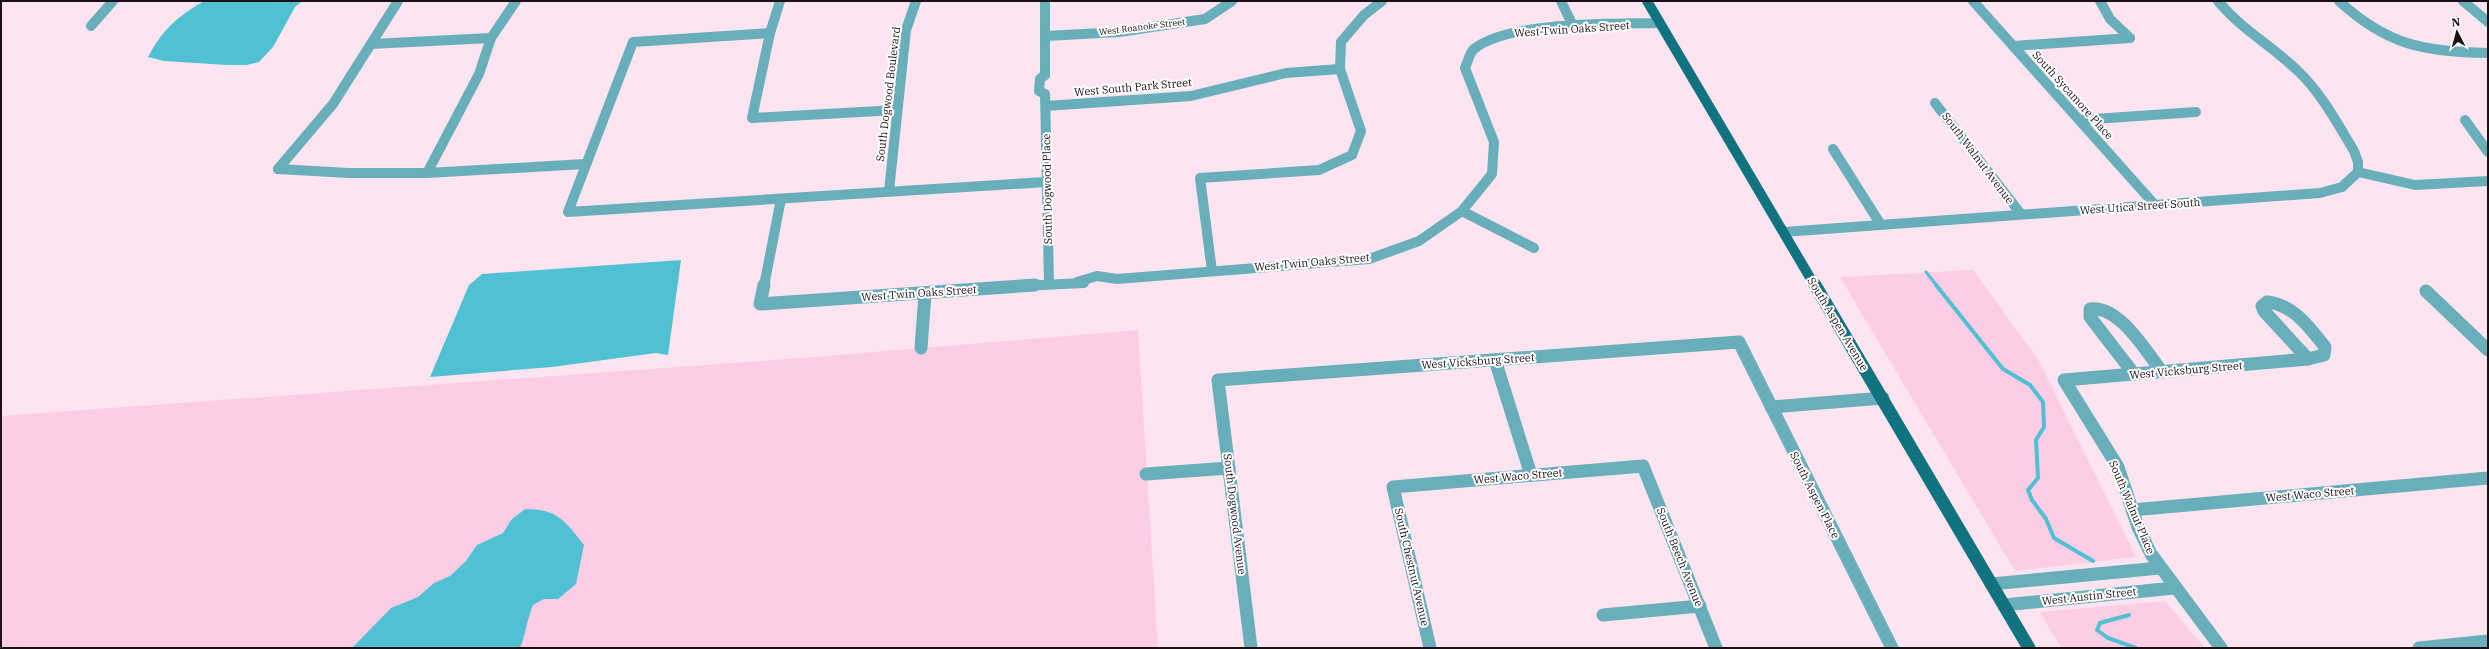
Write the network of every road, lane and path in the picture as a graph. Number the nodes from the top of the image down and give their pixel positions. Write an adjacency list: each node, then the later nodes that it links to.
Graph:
1 (113, 1): 18 (street)
2 (398, 1): 23 (street)
3 (516, 1): 22 (street)
4 (780, 1): 20 (street)
5 (916, 1): 29 (street, South Dogwood Boulevard)
6 (1045, 1): 21 (street, South Dogwood Place)
7 (1232, 1): 21 (street, West Roanoke Street)
8 (1382, 1): 26 (street)
9 (1561, 1): 19 (street)
10 (1647, 1): 17 (main road, South Aspen Avenue)
11 (1973, 1): 24 (street, South Sycamore Place)
12 (2100, 1): 24 (street)
13 (2218, 1): 36 (street)
14 (2339, 1): 25 (street)
15 (2463, 1): 16 (street)
16 (2487, 20)
17 (1659, 23): 19 (street, West Twin Oaks Street); 46 (main road, South Aspen Avenue)
18 (91, 26)
19 (1574, 28): 43 (street, West Twin Oaks Street)
20 (770, 33): 29 (street); 35 (street)
21 (1046, 36): 28 (street, South Dogwood Place)
22 (491, 38): 23 (street); 37 (street)
23 (371, 44): 37 (street)
24 (2013, 46): 31 (street, South Sycamore Place)
25 (2488, 53)
26 (1340, 69): 28 (street, West South Park Street); 48 (street)
27 (1935, 102): 44 (street, South Walnut Avenue)
28 (1046, 106): 39 (street, South Dogwood Place)
29 (897, 110): 40 (street, South Dogwood Boulevard)
30 (2196, 112): 31 (street)
31 (2080, 120): 42 (street, South Sycamore Place)
32 (2465, 120): 34 (street)
33 (1833, 149): 45 (street)
34 (2488, 152)
35 (585, 164): 37 (street); 41 (street)
36 (2358, 172): 38 (street); 42 (street, West Utica Street South)
37 (427, 173)
38 (2488, 181)
39 (1046, 182): 40 (street); 49 (street, South Dogwood Place)
40 (890, 191): 41 (street)
41 (781, 199): 51 (street, West Twin Oaks Street)
42 (2155, 205): 44 (street, West Utica Street South)
43 (1462, 211): 47 (street); 48 (street, West Twin Oaks Street)
44 (2021, 214): 45 (street, West Utica Street South)
45 (1881, 225): 46 (street, West Utica Street South)
46 (1784, 232): 61 (main road, South Aspen Avenue)
47 (1534, 248)
48 (1212, 271): 49 (street, West Twin Oaks Street)
49 (1049, 284): 51 (street, West Twin Oaks Street)
50 (2426, 290): 54 (street)
51 (925, 294): 53 (street)
52 (1739, 342): 55 (street, West Vicksburg Street); 62 (street, South Aspen Place)
53 (921, 348)
54 (2488, 350)
55 (1495, 360): 59 (street, West Vicksburg Street); 66 (street)
56 (2308, 360): 56 (street); 57 (street, West Vicksburg Street)
57 (2162, 372): 58 (street, West Vicksburg Street); 58 (street)
58 (2134, 374): 60 (street, West Vicksburg Street)
59 (1218, 380): 64 (street, South Dogwood Avenue)
60 (2064, 380): 69 (street, South Walnut Place)
61 (1883, 398): 62 (street); 71 (main road, South Aspen Avenue)
62 (1771, 407): 80 (street, South Aspen Place)
63 (1643, 466): 66 (street, West Waco Street); 74 (street, South Beech Avenue)
64 (1229, 468): 65 (street); 77 (street, South Dogwood Avenue)
65 (1146, 474)
66 (1531, 475): 68 (street, West Waco Street)
67 (2488, 478): 69 (street, West Waco Street)
68 (1393, 487): 78 (street, South Chestnut Avenue)
69 (2132, 510): 70 (street, South Walnut Place)
70 (2160, 568): 71 (street, West Austin Street); 72 (street, South Walnut Place)
71 (1991, 584): 73 (main road, South Aspen Avenue)
72 (2174, 588): 73 (street, West Austin Street); 82 (street, South Walnut Place)
73 (2004, 605): 81 (main road, South Aspen Avenue)
74 (1700, 606): 75 (street); 79 (street, South Beech Avenue)
75 (1603, 615)
76 (2488, 641): 83 (street)
77 (1251, 648)
78 (1430, 648)
79 (1716, 648)
80 (1892, 648)
81 (2029, 648)
82 (2221, 648)
83 (2419, 648)

